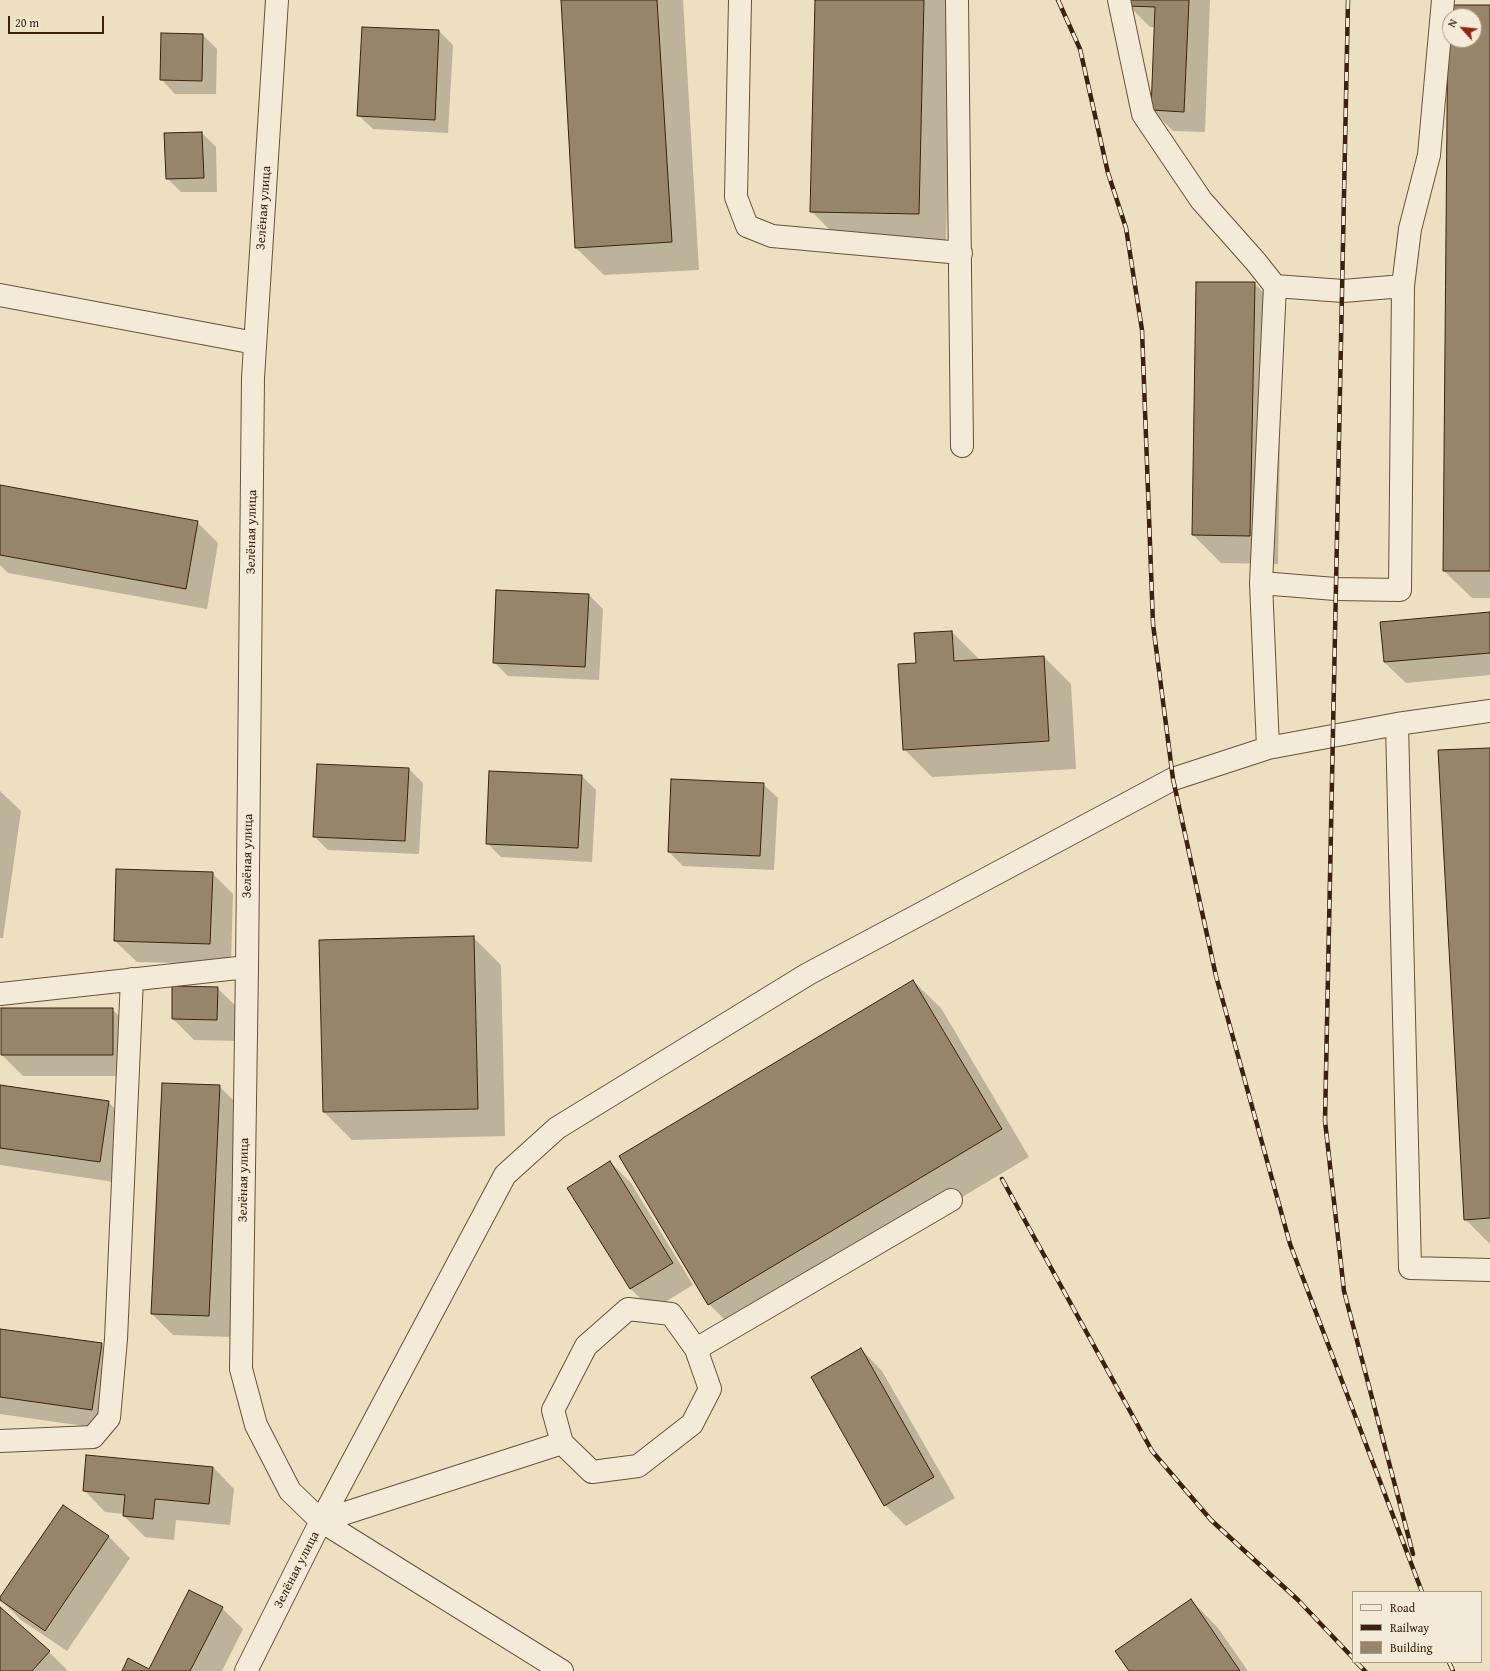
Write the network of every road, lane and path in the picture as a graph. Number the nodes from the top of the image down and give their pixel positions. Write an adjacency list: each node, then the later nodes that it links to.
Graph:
1 (277, 0): 10 (street, Зелёная улица)
2 (740, 0): 6 (street)
3 (957, 0): 6 (street)
4 (1119, 0): 7 (street)
5 (1443, 0): 8 (street)
6 (961, 253): 11 (street)
7 (1275, 286): 8 (street); 12 (street)
8 (1403, 286): 12 (street)
9 (0, 295): 10 (street)
10 (255, 343): 16 (street, Зелёная улица)
11 (962, 446)
12 (1261, 583): 15 (street)
13 (1490, 711): 14 (street)
14 (1397, 724): 15 (street); 20 (street)
15 (1268, 748): 24 (street)
16 (247, 967): 17 (street); 24 (street, Зелёная улица)
17 (132, 979): 18 (street); 22 (street)
18 (0, 994)
19 (952, 1200): 21 (street)
20 (1490, 1270)
21 (696, 1349): 23 (street); 23 (street)
22 (0, 1441)
23 (562, 1443): 24 (street)
24 (321, 1521): 25 (street, Зелёная улица); 26 (street)
25 (246, 1671)
26 (562, 1671)

